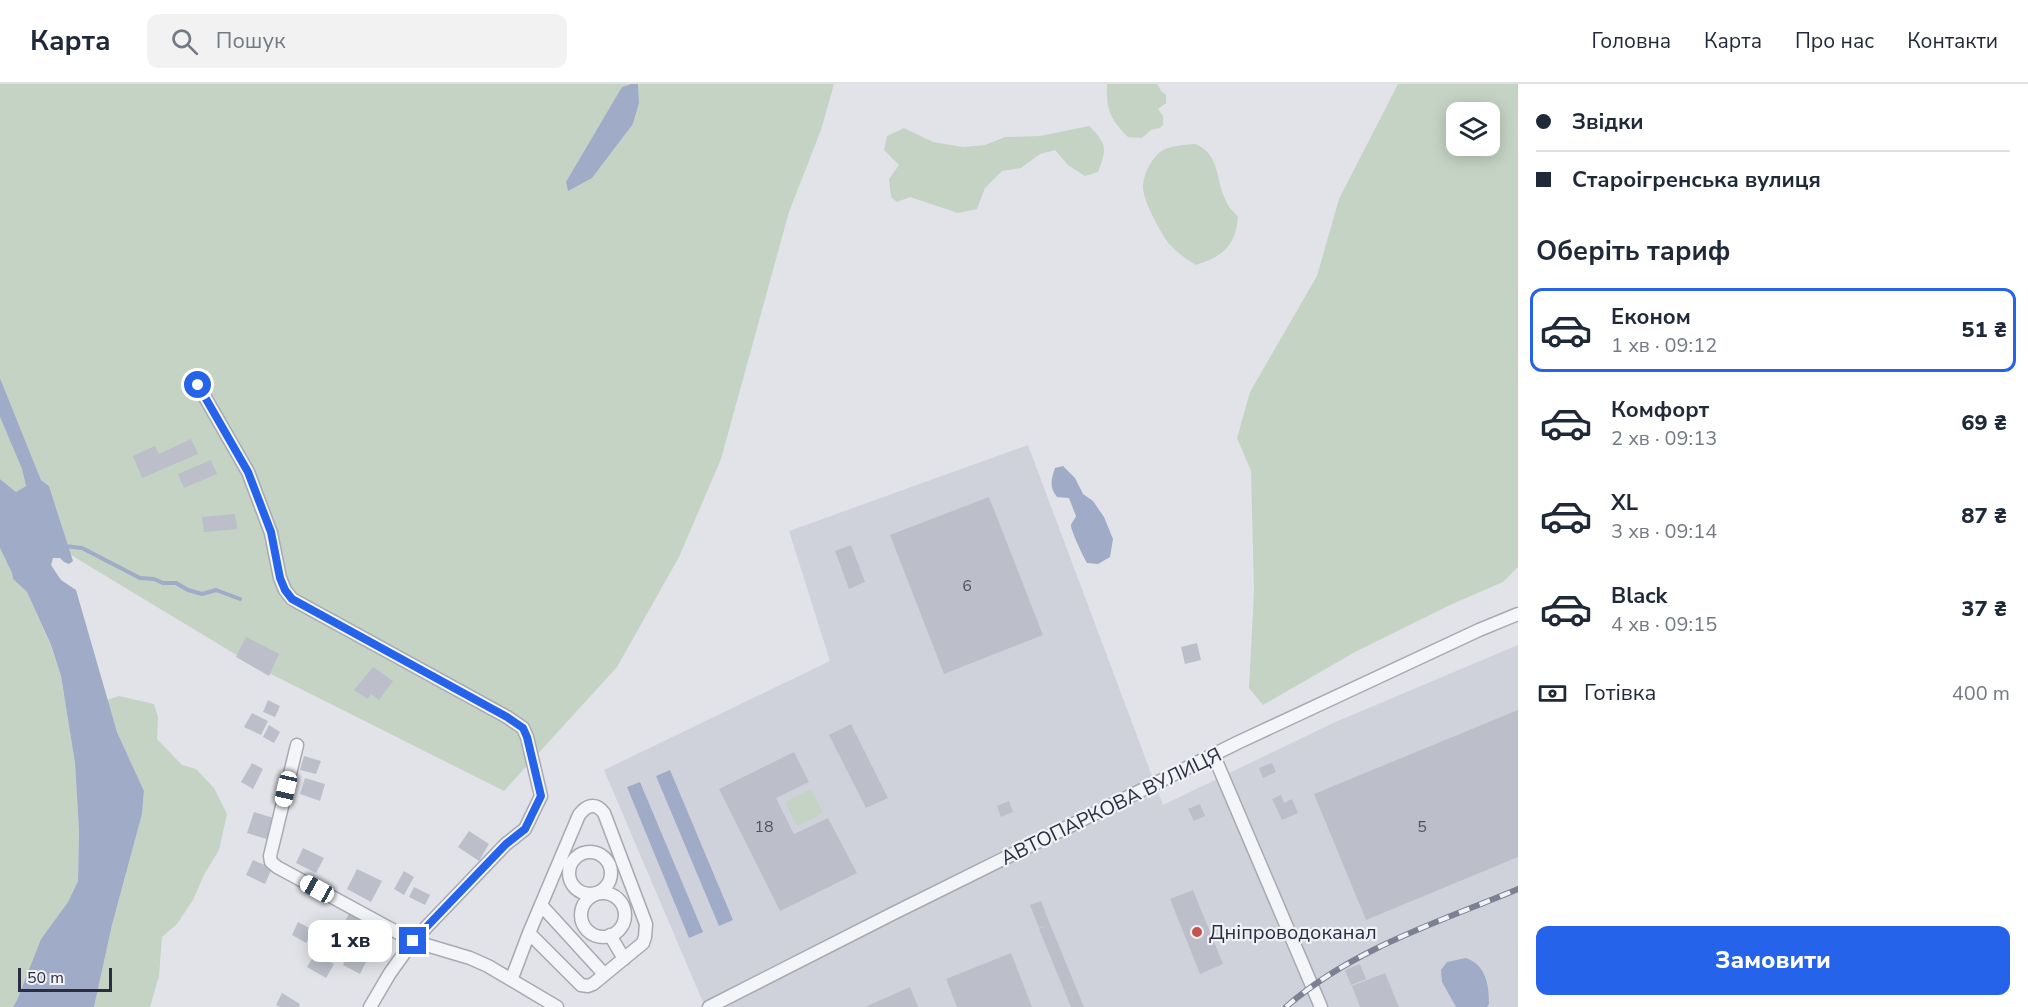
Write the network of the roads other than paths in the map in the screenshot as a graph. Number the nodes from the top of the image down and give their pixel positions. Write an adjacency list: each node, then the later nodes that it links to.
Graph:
1 (198, 385): 8 (street)
2 (1518, 615): 4 (street, АВТОПАРКОВА ВУЛИЦЯ)
3 (297, 745): 8 (street)
4 (1214, 756): 14 (street, АВТОПАРКОВА ВУЛИЦЯ); 15 (street)
5 (541, 905): 6 (street); 9 (street); 10 (street)
6 (529, 933): 10 (street); 11 (street)
7 (610, 935): 7 (street); 9 (street)
8 (413, 941): 11 (street); 12 (street)
9 (624, 959): 10 (street)
10 (604, 974)
11 (512, 978): 13 (street)
12 (370, 1007)
13 (557, 1007)
14 (709, 1007)
15 (1321, 1007)

